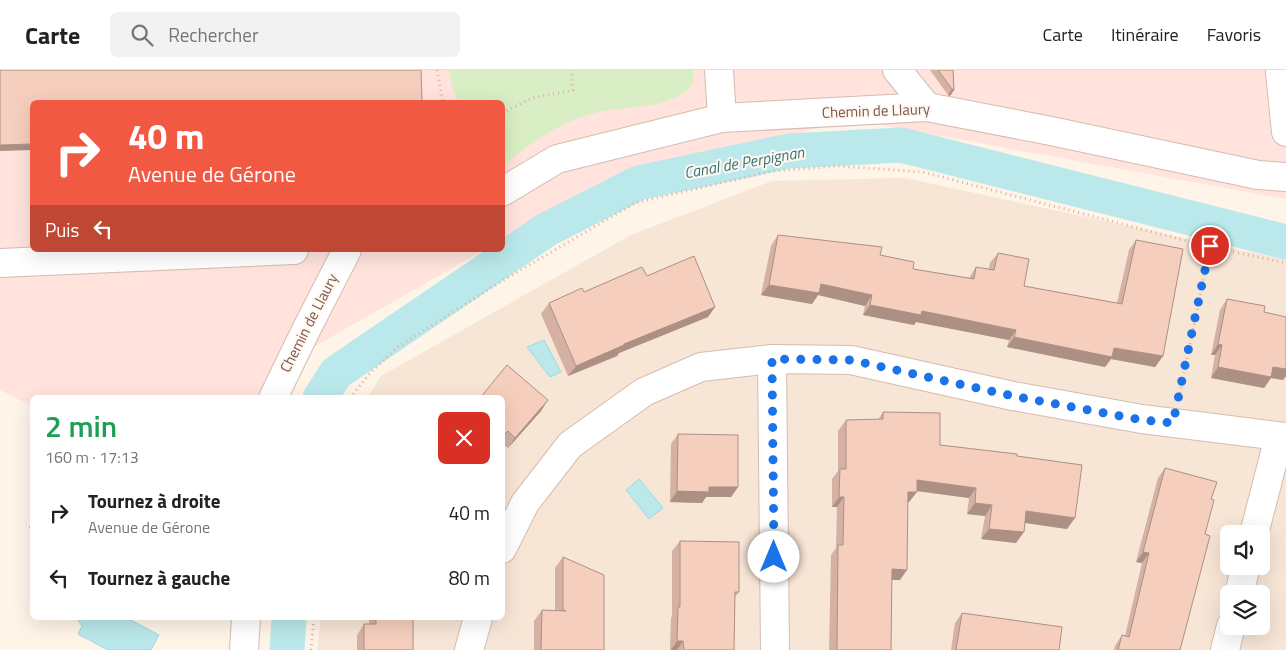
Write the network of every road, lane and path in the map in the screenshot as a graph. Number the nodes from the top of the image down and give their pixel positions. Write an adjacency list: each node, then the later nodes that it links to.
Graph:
1 (437, 70): 6 (path)
2 (571, 70): 8 (path)
3 (719, 70): 9 (street)
4 (898, 70): 7 (street)
5 (1286, 71): 10 (street)
6 (443, 100)
7 (928, 107): 9 (street, Chemin de Llaury); 11 (street, Chemin de Llaury)
8 (505, 112)
9 (722, 118): 12 (street, Chemin de Llaury)
10 (1286, 132)
11 (1286, 177)
12 (505, 190)
13 (1210, 246): 17 (path); 20 (path); 21 (path)
14 (249, 252): 16 (street)
15 (346, 252): 19 (street, Chemin de Llaury)
16 (0, 263)
17 (1286, 263)
18 (772, 359): 21 (street); 24 (street); 32 (street)
19 (275, 395)
20 (352, 395)
21 (1173, 423): 22 (street)
22 (1282, 437): 23 (street)
23 (1257, 525)
24 (505, 543)
25 (246, 620): 29 (street)
26 (314, 620): 30 (path)
27 (478, 620): 31 (street)
28 (1229, 635): 33 (street)
29 (244, 650)
30 (311, 650)
31 (470, 650)
32 (775, 650)
33 (1225, 650)

